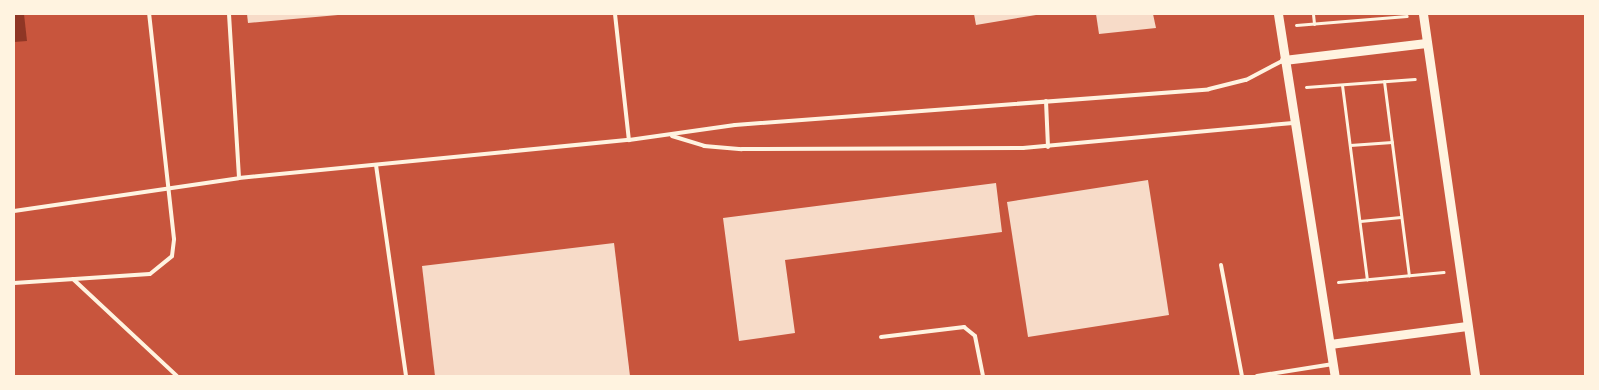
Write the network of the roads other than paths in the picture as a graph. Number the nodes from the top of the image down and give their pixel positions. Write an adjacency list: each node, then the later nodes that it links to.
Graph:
1 (149, 14): 15 (lane)
2 (229, 14): 14 (lane)
3 (616, 14): 11 (lane)
4 (1278, 14): 7 (street)
5 (1424, 14): 6 (street)
6 (1426, 43): 7 (street); 20 (street)
7 (1284, 60): 8 (lane); 9 (street)
8 (1046, 101): 10 (lane); 12 (lane)
9 (1293, 123): 12 (lane); 22 (street)
10 (670, 135): 11 (lane); 12 (lane)
11 (628, 140): 13 (lane)
12 (1048, 147)
13 (376, 165): 14 (lane); 25 (lane)
14 (239, 178): 15 (lane)
15 (168, 189): 16 (lane); 18 (lane)
16 (14, 211)
17 (1221, 265): 27 (lane)
18 (73, 279): 19 (lane); 24 (lane)
19 (14, 283)
20 (1467, 326): 22 (street); 30 (street)
21 (881, 337): 26 (lane)
22 (1330, 344): 23 (street)
23 (1333, 364): 28 (lane); 29 (street)
24 (177, 376)
25 (406, 376)
26 (983, 376)
27 (1242, 376)
28 (1257, 376)
29 (1335, 376)
30 (1475, 376)

